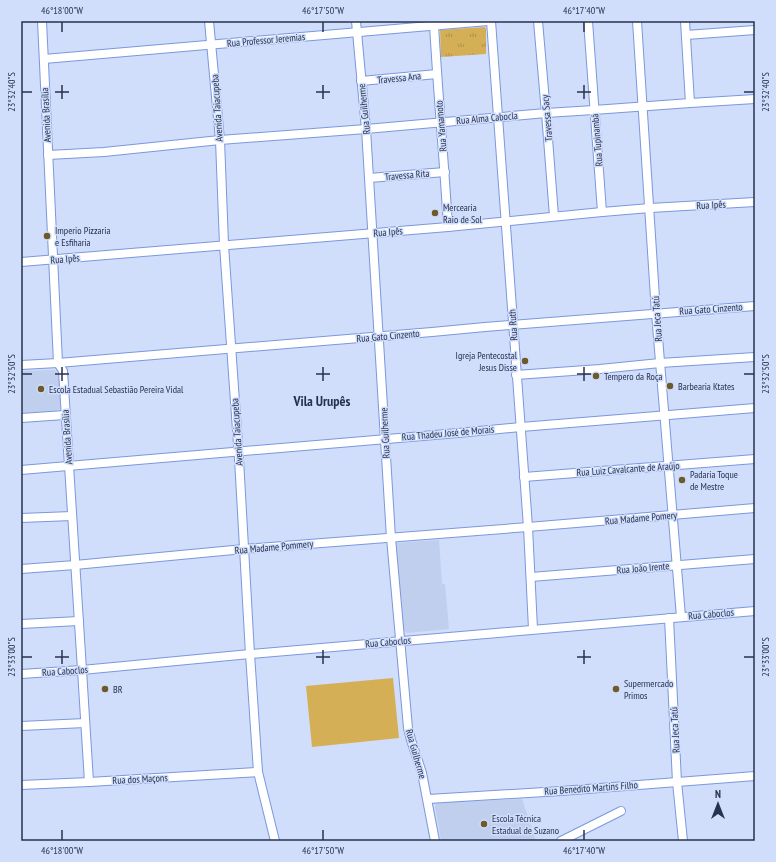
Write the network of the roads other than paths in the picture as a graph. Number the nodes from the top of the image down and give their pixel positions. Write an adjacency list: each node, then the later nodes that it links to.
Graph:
1 (42, 21): 14 (street, Avenida Brasília)
2 (210, 21): 13 (street, Avenida Taiacupeba)
3 (356, 21): 11 (street, Rua Guilherme)
4 (490, 21): 9 (street, Rua Professor Jeremias); 22 (street, Rua Ruth)
5 (538, 21): 21 (street, Travessa Sacy)
6 (588, 21): 20 (street, Rua Tupinambá)
7 (637, 21): 19 (street, Rua Jeca Tatú)
8 (685, 21): 12 (street)
9 (434, 26): 11 (street, Rua Professor Jeremias); 15 (street, Rua Yamamoto)
10 (755, 30): 12 (street)
11 (357, 32): 13 (street, Rua Professor Jeremias); 16 (street, Rua Guilherme)
12 (686, 35): 18 (street)
13 (212, 45): 14 (street, Rua Professor Jeremias); 25 (street, Avenida Taiacupeba)
14 (44, 59): 26 (street, Avenida Brasília)
15 (437, 74): 16 (street, Travessa Ana); 23 (street, Rua Yamamoto)
16 (361, 82): 24 (street, Rua Guilherme)
17 (755, 99): 18 (street, Rua Alma Cabocla)
18 (690, 103): 19 (street, Rua Alma Cabocla)
19 (643, 107): 20 (street, Rua Alma Cabocla); 30 (street, Rua Jeca Tatú)
20 (594, 110): 21 (street, Rua Alma Cabocla); 31 (street, Rua Tupinambá)
21 (546, 113): 22 (street, Rua Alma Cabocla); 32 (street, Travessa Sacy)
22 (499, 117): 23 (street, Rua Alma Cabocla); 33 (street, Rua Ruth)
23 (441, 122): 24 (street, Rua Alma Cabocla); 27 (street, Rua Yamamoto)
24 (366, 129): 25 (street, Rua Alma Cabocla); 28 (street, Rua Guilherme)
25 (220, 140): 26 (street, Rua Alma Cabocla); 36 (street, Avenida Taiacupeba)
26 (48, 155): 37 (street, Avenida Brasília)
27 (445, 172): 28 (street, Travessa Rita); 34 (street, Rua Yamamoto)
28 (369, 178): 35 (street, Rua Guilherme)
29 (755, 202): 30 (street, Rua Ipês)
30 (650, 208): 31 (street, Rua Ipês); 40 (street, Rua Jeca Tatú)
31 (602, 212): 32 (street, Rua Ipês)
32 (554, 216): 33 (street, Rua Ipês)
33 (506, 221): 34 (street, Rua Ipês); 41 (street, Rua Ruth)
34 (448, 227): 35 (street, Rua Ipês)
35 (373, 233): 36 (street, Rua Ipês); 42 (street, Rua Guilherme)
36 (224, 245): 37 (street, Rua Ipês); 43 (street, Avenida Taiacupeba)
37 (53, 260): 38 (street, Rua Ipês); 45 (street, Avenida Brasília)
38 (21, 262)
39 (755, 306): 40 (street, Rua Gato Cinzento)
40 (656, 313): 41 (street, Rua Gato Cinzento); 46 (street, Rua Jeca Tatú)
41 (513, 324): 42 (street, Rua Gato Cinzento); 48 (street, Rua Ruth)
42 (379, 336): 43 (street, Rua Gato Cinzento); 54 (street, Rua Guilherme)
43 (232, 349): 45 (street, Rua Gato Cinzento); 55 (street, Avenida Taiacupeba)
44 (755, 357): 46 (street)
45 (58, 363): 47 (street, Rua Gato Cinzento); 50 (street, Avenida Brasília)
46 (660, 363): 48 (street); 51 (street, Rua Jeca Tatú)
47 (21, 365)
48 (516, 375): 53 (street, Rua Ruth)
49 (755, 408): 51 (street, Rua Thadeu José de Morais)
50 (65, 415): 52 (street); 57 (street, Avenida Brasília)
51 (665, 415): 53 (street, Rua Thadeu José de Morais); 58 (street, Rua Jeca Tatú)
52 (21, 418)
53 (521, 427): 54 (street, Rua Thadeu José de Morais); 60 (street, Rua Ruth)
54 (385, 439): 55 (street, Rua Thadeu José de Morais); 66 (street, Rua Guilherme)
55 (238, 451): 57 (street, Rua Thadeu José de Morais); 67 (street, Avenida Taiacupeba)
56 (755, 459): 58 (street, Rua Luiz Cavalcante de Araújo)
57 (69, 466): 59 (street, Rua Thadeu José de Morais); 63 (street, Avenida Brasília)
58 (669, 466): 60 (street, Rua Luiz Cavalcante de Araújo); 62 (street, Rua Jeca Tatú)
59 (21, 470)
60 (524, 477): 65 (street, Rua Ruth)
61 (755, 508): 62 (street, Rua Madame Pomery)
62 (673, 515): 65 (street, Rua Madame Pomery); 70 (street, Rua Jeca Tatú)
63 (72, 516): 64 (street); 69 (street, Avenida Brasília)
64 (21, 518)
65 (528, 527): 66 (street, Rua Madame Pommery); 72 (street, Rua Ruth)
66 (391, 538): 67 (street, Rua Madame Pommery); 79 (street, Rua Guilherme)
67 (244, 549): 69 (street, Rua Madame Pommery); 80 (street, Avenida Taiacupeba)
68 (755, 559): 70 (street, Rua João Irente)
69 (75, 565): 71 (street, Rua Madame Pommery); 76 (street, Avenida Brasília)
70 (677, 565): 72 (street, Rua João Irente); 74 (street, Rua Jeca Tatú)
71 (21, 569)
72 (531, 577): 78 (street, Rua Ruth)
73 (755, 611): 74 (street, Rua Caboclos)
74 (681, 617): 75 (street, Rua Caboclos)
75 (669, 618): 78 (street, Rua Caboclos); 88 (street, Rua Jeca Tatú)
76 (79, 621): 77 (street); 81 (street, Avenida Brasília)
77 (21, 624)
78 (533, 629): 79 (street, Rua Caboclos)
79 (400, 641): 80 (street, Rua Caboclos); 90 (street, Rua Guilherme)
80 (250, 654): 81 (street, Rua Caboclos); 85 (street, Avenida Taiacupeba)
81 (82, 670): 82 (street, Rua Caboclos); 83 (street, Avenida Brasília)
82 (21, 674)
83 (85, 723): 84 (street); 87 (street, Avenida Brasília)
84 (21, 726)
85 (258, 772): 87 (street, Rua dos Maçons); 92 (street, Avenida Taiacupeba)
86 (755, 776): 88 (street, Rua Benedito Martins Filho)
87 (89, 782): 89 (street, Rua dos Maçons)
88 (677, 782): 90 (street, Rua Benedito Martins Filho); 95 (street, Rua Jeca Tatú)
89 (21, 785)
90 (428, 799): 93 (street, Rua Guilherme)
91 (621, 811): 94 (street)
92 (275, 841)
93 (435, 841)
94 (561, 841)
95 (683, 841)

